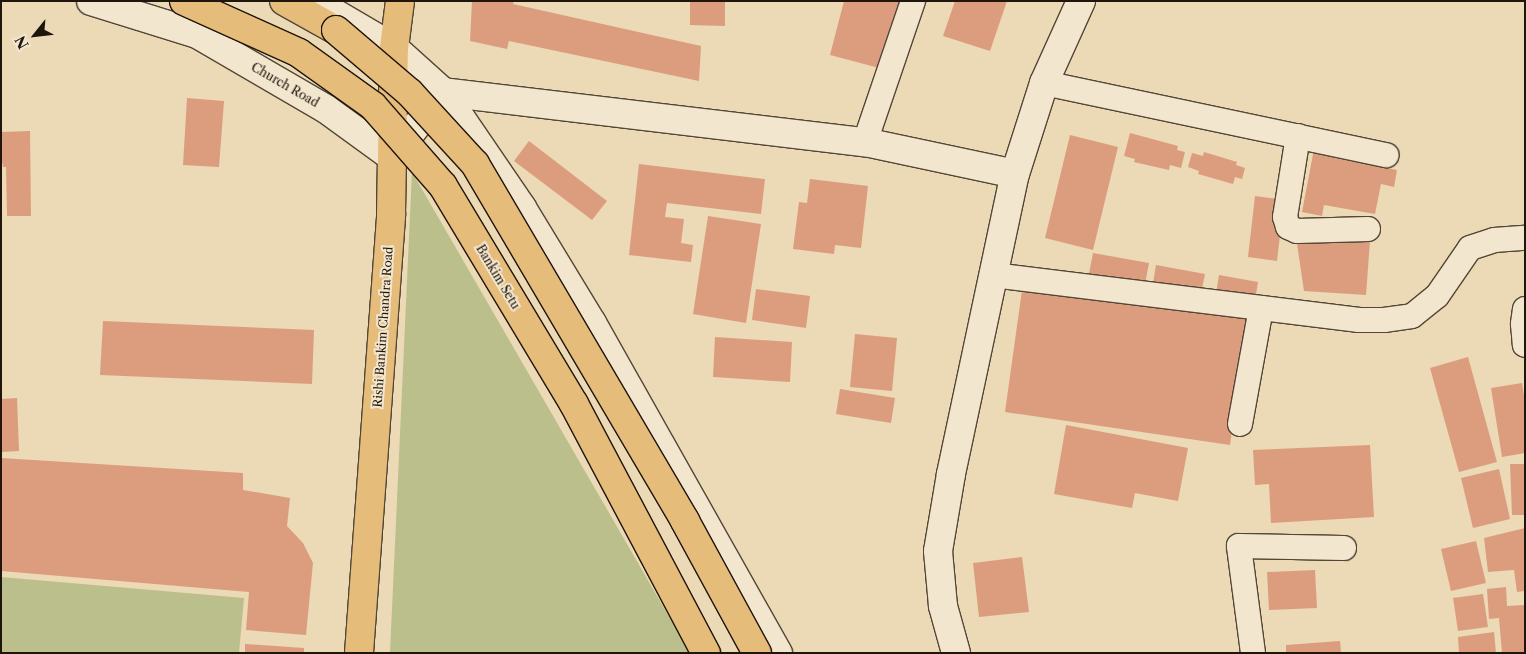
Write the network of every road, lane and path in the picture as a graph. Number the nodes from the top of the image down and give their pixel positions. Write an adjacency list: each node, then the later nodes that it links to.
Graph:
1 (91, 1): 14 (street, Church Road)
2 (184, 1): 25 (main road, Bankim Setu, bridge)
3 (284, 1): 26 (main road, bridge)
4 (314, 1): 8 (street)
5 (400, 1): 8 (main road, Rishi Bankim Chandra Road)
6 (913, 1): 12 (street)
7 (1081, 1): 9 (street)
8 (394, 48): 10 (street); 14 (main road, Rishi Bankim Chandra Road)
9 (1044, 83): 11 (street); 15 (street)
10 (443, 92): 12 (street); 14 (street); 27 (street)
11 (1298, 136): 13 (street); 16 (street)
12 (865, 142): 15 (street)
13 (1387, 155)
14 (392, 157): 24 (main road, Rishi Bankim Chandra Road)
15 (1015, 174): 18 (street)
16 (1368, 229)
17 (1525, 238): 19 (street)
18 (993, 275): 19 (street); 28 (street)
19 (1261, 308): 22 (street)
20 (1525, 309): 21 (street)
21 (1525, 345)
22 (1240, 424)
23 (1344, 548): 29 (street)
24 (359, 653)
25 (706, 653)
26 (758, 653)
27 (778, 653)
28 (956, 653)
29 (1253, 653)

